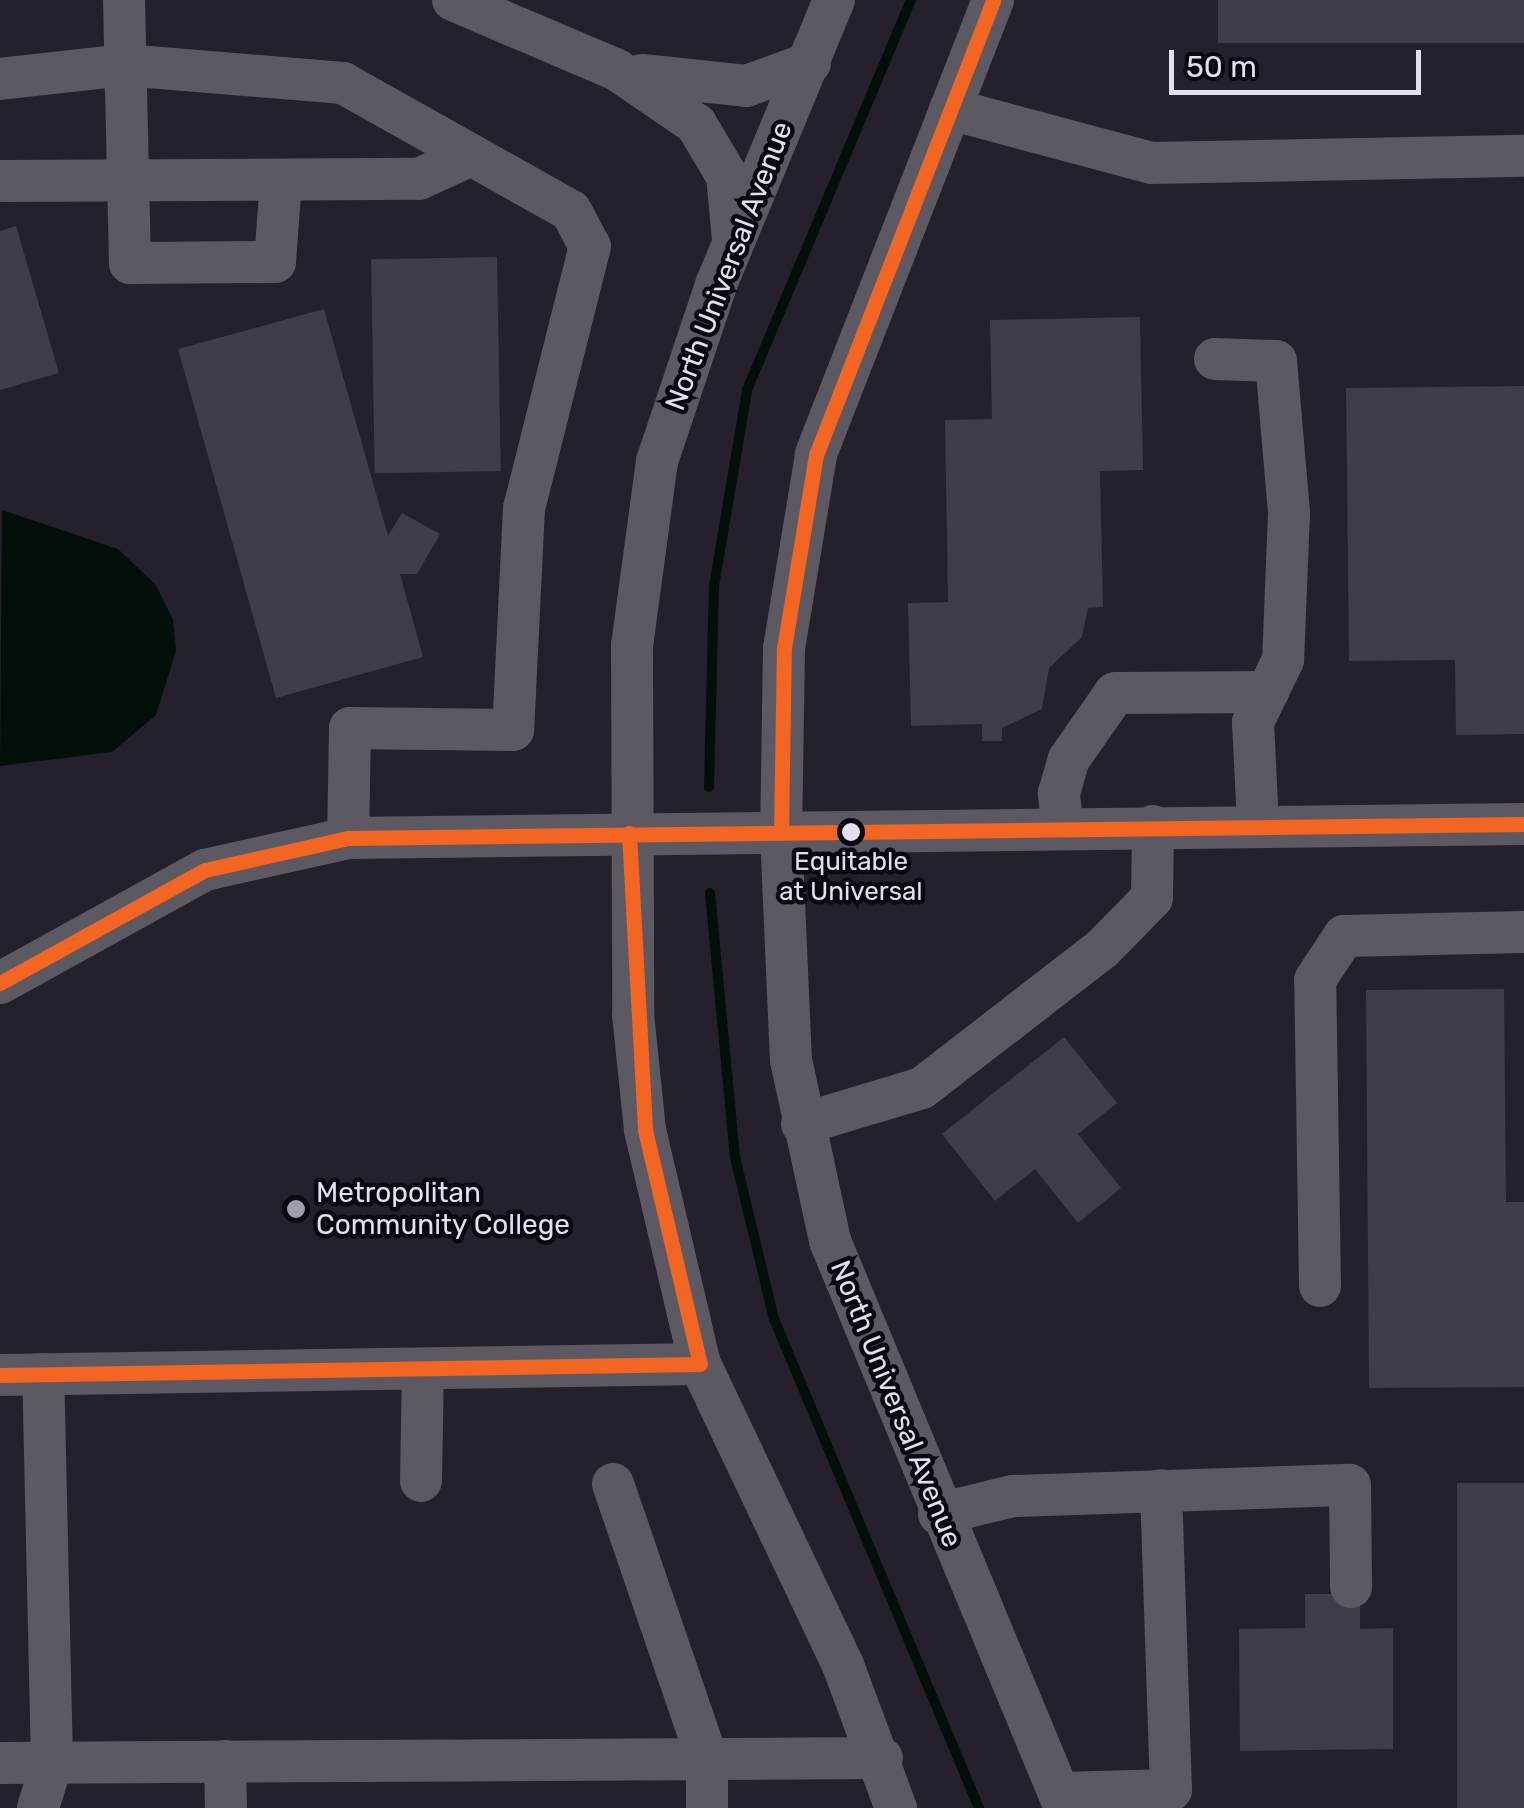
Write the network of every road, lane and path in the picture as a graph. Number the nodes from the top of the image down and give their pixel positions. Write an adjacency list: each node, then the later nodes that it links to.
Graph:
1 (124, 0): 5 (street)
2 (453, 0): 7 (street)
3 (834, 0): 6 (street, North Universal Avenue)
4 (993, 0): 9 (street, North Universal Avenue)
5 (124, 64): 8 (street); 10 (street); 12 (street)
6 (810, 64): 7 (street); 15 (street, North Universal Avenue)
7 (617, 70): 15 (street)
8 (0, 79)
9 (950, 109): 11 (street); 23 (street, North Universal Avenue)
10 (471, 155): 13 (street); 24 (street)
11 (1524, 156)
12 (127, 180): 13 (street); 13 (street); 14 (street)
13 (282, 180)
14 (0, 181)
15 (734, 244): 22 (street, North Universal Avenue)
16 (1215, 359): 17 (street)
17 (1268, 692): 19 (street); 21 (street)
18 (1524, 824): 19 (street)
19 (1258, 825): 20 (street)
20 (1153, 826): 21 (street); 27 (street)
21 (1063, 828): 23 (street)
22 (629, 833): 23 (street); 24 (street); 29 (street, North Universal Avenue)
23 (781, 833): 27 (street, North Universal Avenue)
24 (348, 838): 26 (street)
25 (1524, 932): 28 (street)
26 (0, 982)
27 (802, 1124): 36 (street, North Universal Avenue)
28 (1320, 1286)
29 (700, 1364): 30 (street); 38 (street, North Universal Avenue)
30 (423, 1370): 31 (street); 33 (street)
31 (43, 1374): 32 (street); 41 (street)
32 (0, 1375)
33 (421, 1481)
34 (613, 1484): 39 (street)
35 (1161, 1490): 36 (street); 37 (street); 43 (street)
36 (939, 1514): 43 (street, North Universal Avenue)
37 (1351, 1587)
38 (882, 1758): 39 (street); 47 (street, North Universal Avenue)
39 (707, 1759): 40 (street); 46 (street)
40 (225, 1761): 41 (street); 45 (street)
41 (52, 1762): 42 (street); 44 (street)
42 (0, 1763)
43 (1063, 1800)
44 (38, 1808)
45 (226, 1808)
46 (708, 1808)
47 (896, 1808)

